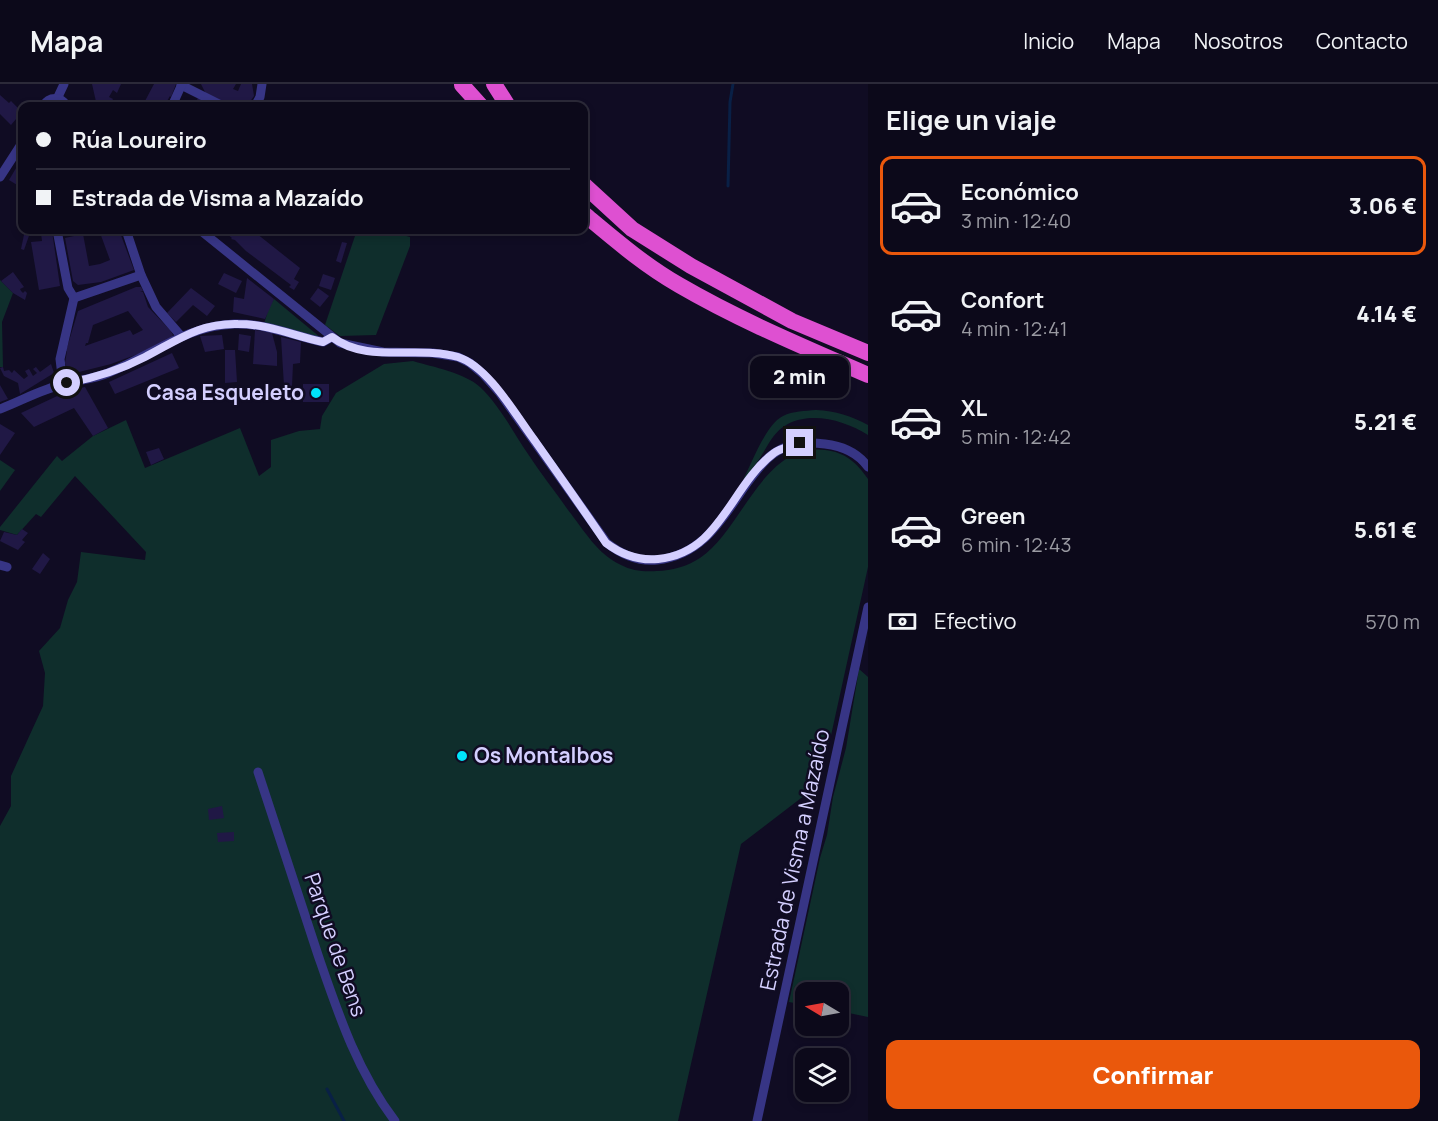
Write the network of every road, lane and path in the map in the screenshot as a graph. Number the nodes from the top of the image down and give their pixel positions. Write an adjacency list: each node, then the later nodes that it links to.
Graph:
1 (64, 84): 6 (street)
2 (262, 84): 11 (street)
3 (458, 84): 12 (highway)
4 (494, 84): 13 (highway)
5 (181, 85): 9 (street); 10 (street)
6 (57, 99): 7 (street); 8 (street)
7 (46, 102)
8 (64, 102)
9 (174, 102)
10 (215, 102)
11 (257, 102)
12 (477, 102)
13 (505, 102)
14 (18, 149): 15 (street)
15 (0, 177)
16 (588, 188): 25 (highway)
17 (588, 217): 26 (highway)
18 (58, 234): 22 (street)
19 (127, 234): 21 (street)
20 (205, 234): 24 (street)
21 (141, 275): 22 (street); 23 (street)
22 (74, 298): 27 (street)
23 (181, 336): 24 (street); 27 (street)
24 (332, 337): 29 (street)
25 (868, 353)
26 (868, 375)
27 (63, 384): 28 (street)
28 (0, 409)
29 (868, 467)
30 (868, 607): 33 (street, Estrada de Visma a Mazaído)
31 (258, 772): 32 (street, Parque de Bens)
32 (395, 1121)
33 (757, 1121)

